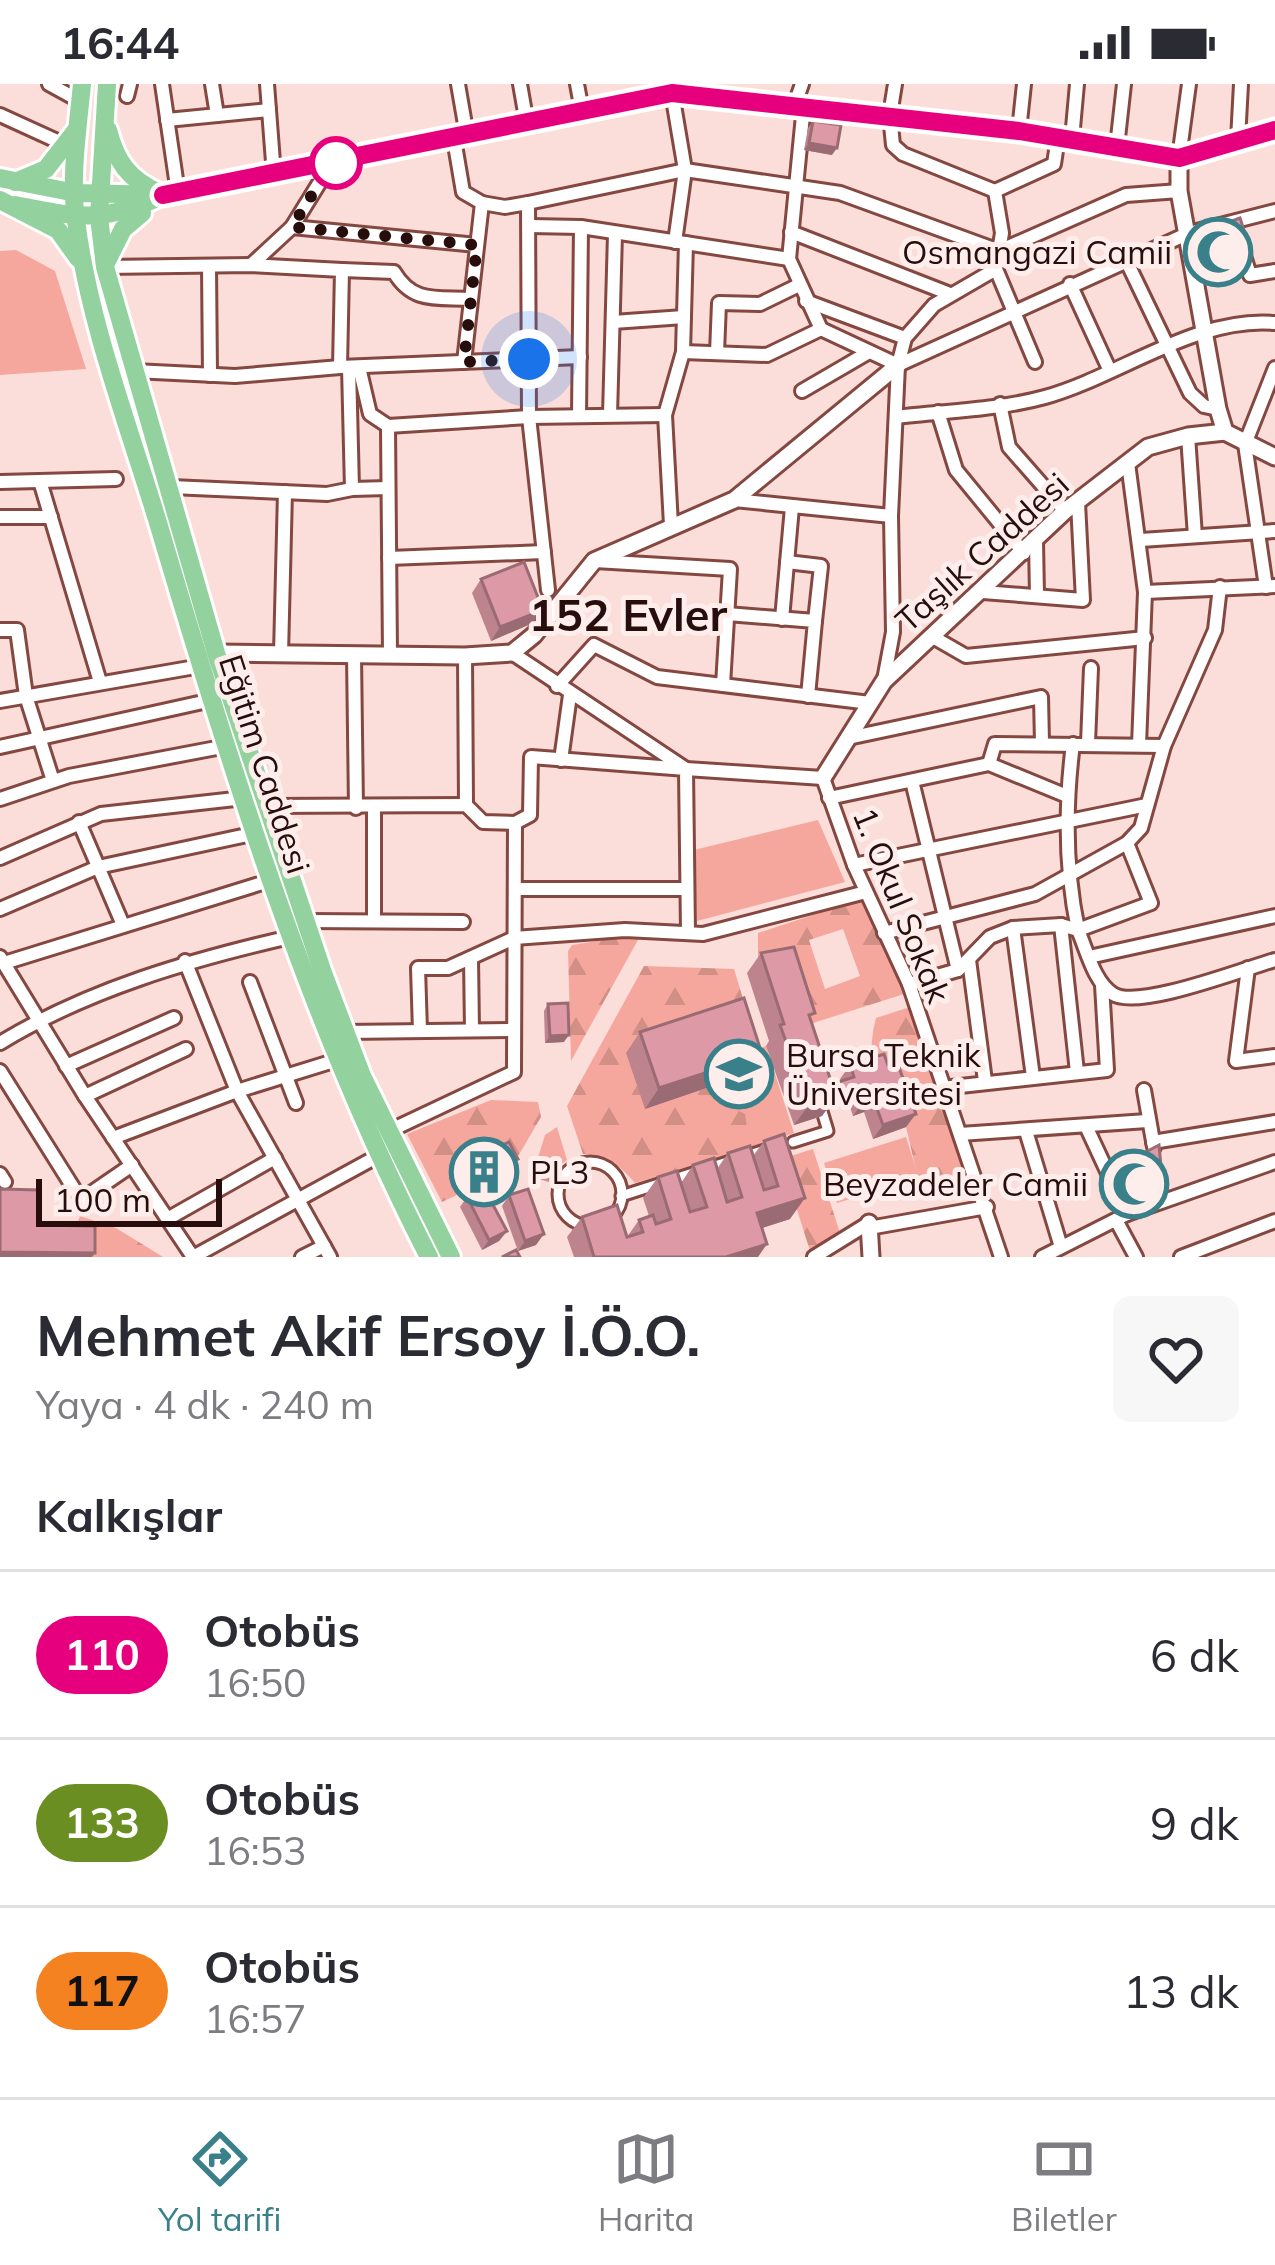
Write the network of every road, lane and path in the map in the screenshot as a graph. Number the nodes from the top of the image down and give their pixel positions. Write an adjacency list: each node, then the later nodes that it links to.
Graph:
1 (49, 84): 19 (street)
2 (107, 84): 23 (main road, Eğitim Caddesi)
3 (162, 84): 27 (street)
4 (212, 84): 24 (street)
5 (267, 84): 21 (street)
6 (458, 84): 32 (street)
7 (520, 84): 28 (street)
8 (577, 84): 22 (street)
9 (802, 84): 20 (street)
10 (895, 84): 25 (street)
11 (1024, 84): 31 (street)
12 (1077, 84): 33 (street)
13 (1124, 84): 36 (street)
14 (1189, 84): 37 (street)
15 (1241, 84): 34 (street)
16 (684, 90): 17 (main road); 18 (main road); 39 (street)
17 (748, 91): 20 (main road)
18 (634, 92): 22 (main road)
19 (81, 93): 29 (main road)
20 (800, 104): 25 (main road); 42 (street)
21 (269, 110): 24 (street); 40 (street)
22 (582, 111): 28 (main road)
23 (104, 113): 46 (main road, Eğitim Caddesi); 47 (main road)
24 (217, 115): 27 (street)
25 (890, 115): 31 (main road); 43 (street)
26 (0, 116): 35 (street)
27 (167, 120): 47 (street)
28 (527, 124): 32 (main road)
29 (79, 125): 35 (main road); 45 (main road)
30 (1275, 130): 34 (main road)
31 (1019, 131): 33 (main road)
32 (461, 138): 38 (main road); 49 (street)
33 (1065, 138): 36 (main road); 43 (street)
34 (1238, 140): 37 (main road)
35 (68, 146): 41 (main road)
36 (1117, 147): 37 (main road)
37 (1179, 158): 44 (street)
38 (331, 164): 40 (main road); 56 (street)
39 (686, 170): 42 (street); 50 (street); 61 (street)
40 (274, 175): 47 (main road)
41 (7, 180): 45 (main road)
42 (796, 184): 58 (street); 63 (street)
43 (995, 191): 63 (street)
44 (1179, 191): 59 (street); 63 (street)
45 (76, 193): 46 (main road); 52 (main road)
46 (100, 193): 47 (main road); 53 (main road, Eğitim Caddesi)
47 (170, 194): 53 (main road); 69 (main road)
48 (8, 203): 52 (main road); 69 (main road)
49 (482, 203): 50 (street); 62 (street)
50 (528, 203): 55 (street)
51 (1275, 211): 54 (street)
52 (75, 216): 53 (main road); 69 (main road)
53 (99, 217): 69 (main road, Eğitim Caddesi)
54 (1234, 222): 59 (street); 71 (street)
55 (530, 226): 57 (street); 89 (street)
56 (292, 227): 62 (street); 66 (street)
57 (581, 227): 60 (street); 88 (street)
58 (791, 232): 64 (street); 74 (street)
59 (1189, 233): 65 (street); 82 (street)
60 (615, 234): 61 (street); 79 (street)
61 (681, 243): 64 (street); 78 (street)
62 (477, 245): 75 (street)
63 (999, 251): 68 (street)
64 (789, 259): 72 (street)
65 (1126, 260): 73 (street); 84 (street)
66 (251, 265): 67 (street); 70 (street)
67 (209, 266): 69 (street); 97 (street)
68 (996, 269): 74 (street); 77 (street)
69 (95, 270): 95 (main road, Eğitim Caddesi); 155 (main road, Eğitim Caddesi)
70 (342, 270): 75 (street); 93 (street)
71 (1275, 271)
72 (799, 284): 76 (street); 87 (street)
73 (1070, 284): 77 (street); 96 (street)
74 (950, 293): 83 (street)
75 (471, 299): 90 (street)
76 (805, 301): 81 (street); 83 (street)
77 (1013, 310): 91 (street); 92 (street)
78 (684, 317): 79 (street); 85 (street)
79 (613, 322): 106 (street)
80 (1275, 323): 82 (street)
81 (820, 329): 86 (street); 87 (street)
82 (1202, 332): 84 (street); 101 (street)
83 (905, 338): 92 (street)
84 (1167, 349): 96 (street); 101 (street)
85 (683, 352): 87 (street); 104 (street)
86 (869, 352): 92 (street); 98 (street)
87 (717, 353)
88 (580, 357): 89 (street); 105 (street)
89 (529, 359): 90 (street); 107 (street)
90 (464, 362): 93 (street)
91 (1035, 362)
92 (898, 365): 108 (street); 122 (street)
93 (349, 367): 97 (street); 109 (street); 120 (street)
94 (1275, 368): 100 (street)
95 (134, 371): 97 (street); 118 (main road, Eğitim Caddesi)
96 (1110, 371): 99 (street)
97 (210, 375)
98 (802, 392)
99 (1000, 404): 103 (street); 124 (street)
100 (1260, 406): 102 (street); 112 (street)
101 (1218, 410): 110 (street)
102 (1275, 411)
103 (938, 412): 108 (street); 133 (street)
104 (665, 415): 106 (street); 128 (street)
105 (579, 416): 106 (street); 107 (street)
106 (610, 416)
107 (529, 417): 109 (street); 134 (street)
108 (896, 417): 125 (street)
109 (388, 426): 119 (street)
110 (1226, 432): 111 (street, Taşlık Caddesi); 112 (street)
111 (1188, 436): 114 (street, Taşlık Caddesi); 131 (street)
112 (1245, 443): 113 (street); 130 (street)
113 (1275, 458)
114 (1128, 463): 124 (street, Taşlık Caddesi); 132 (street)
115 (116, 479): 116 (street)
116 (40, 481): 117 (street); 127 (street)
117 (0, 482)
118 (171, 487): 121 (street); 155 (main road, Eğitim Caddesi)
119 (388, 488): 120 (street); 135 (street)
120 (352, 489): 121 (street)
121 (285, 492): 151 (street)
122 (734, 500): 123 (street); 128 (street)
123 (792, 507): 125 (street); 137 (street)
124 (1071, 507): 133 (street, Taşlık Caddesi); 143 (street)
125 (891, 516): 157 (street)
126 (0, 517): 127 (street)
127 (51, 517): 158 (street)
128 (671, 525): 136 (street)
129 (1275, 531): 130 (street)
130 (1260, 532): 131 (street); 138 (street)
131 (1195, 536): 132 (street)
132 (1141, 540): 142 (street)
133 (1030, 547): 141 (street, Taşlık Caddesi); 143 (street)
134 (544, 552): 135 (street); 140 (street)
135 (389, 558): 153 (street)
136 (594, 560): 144 (street); 150 (street)
137 (787, 562): 145 (street); 146 (street)
138 (1270, 586): 139 (street)
139 (1220, 587): 142 (street); 174 (street)
140 (548, 590)
141 (983, 592): 143 (street); 148 (street, Taşlık Caddesi)
142 (1145, 592): 149 (street)
143 (1037, 596)
144 (727, 614): 145 (street); 159 (street)
145 (782, 619): 146 (street)
146 (815, 621): 163 (street)
147 (0, 630): 162 (street)
148 (933, 637): 149 (street); 157 (street, Taşlık Caddesi)
149 (1145, 638): 172 (street)
150 (512, 652): 154 (street); 160 (street)
151 (281, 654): 152 (street); 155 (street)
152 (354, 655): 153 (street); 189 (street)
153 (390, 655): 154 (street)
154 (465, 656): 186 (street)
155 (208, 660): 158 (street); 164 (main road, Eğitim Caddesi); 188 (main road, Eğitim Caddesi)
156 (1091, 668): 170 (street)
157 (884, 681): 166 (street, Taşlık Caddesi)
158 (100, 682): 162 (street)
159 (723, 685): 160 (street); 163 (street)
160 (557, 686): 161 (street)
161 (570, 694): 176 (street); 178 (street)
162 (26, 696): 165 (street); 167 (street)
163 (808, 696): 166 (street)
164 (212, 700): 167 (street); 173 (main road, Eğitim Caddesi)
165 (0, 701)
166 (869, 703): 168 (street, Taşlık Caddesi)
167 (39, 736): 175 (street); 180 (street)
168 (846, 738): 169 (street); 179 (street, Taşlık Caddesi)
169 (1042, 743): 171 (street); 177 (street)
170 (1088, 743): 171 (street); 172 (street)
171 (1073, 744): 182 (street)
172 (1139, 745): 174 (street)
173 (227, 746): 180 (street); 183 (main road, Eğitim Caddesi)
174 (1165, 746): 187 (street)
175 (0, 747)
176 (561, 760): 178 (street); 193 (street)
177 (989, 764): 181 (street); 182 (street)
178 (686, 769): 179 (street); 203 (street)
179 (823, 778): 184 (street, 1. Okul Sokak)
180 (53, 781): 185 (street)
181 (912, 781): 184 (street); 196 (street)
182 (1066, 796): 192 (street)
183 (244, 798): 191 (street); 194 (main road, Eğitim Caddesi)
184 (829, 798): 198 (street, 1. Okul Sokak)
185 (0, 799)
186 (466, 805): 190 (street); 193 (street)
187 (1147, 805): 192 (street); 195 (street)
188 (267, 806): 189 (street); 208 (main road, Eğitim Caddesi)
189 (356, 808): 190 (street)
190 (374, 808): 209 (street)
191 (79, 822): 197 (street); 199 (street)
192 (1067, 823): 196 (street); 200 (street)
193 (515, 824): 202 (street)
194 (256, 833): 199 (street); 201 (main road, Eğitim Caddesi)
195 (1127, 843): 200 (street); 214 (street)
196 (929, 849): 198 (street); 206 (street)
197 (0, 858)
198 (854, 865): 204 (street, 1. Okul Sokak)
199 (98, 867): 205 (street); 211 (street)
200 (1068, 876): 206 (street); 214 (street)
201 (272, 880): 211 (street); 217 (main road, Eğitim Caddesi)
202 (516, 889): 203 (street); 218 (street)
203 (687, 889): 215 (street)
204 (866, 892): 215 (street); 216 (street, 1. Okul Sokak)
205 (0, 909)
206 (946, 914): 216 (street); 224 (street)
207 (1275, 916): 219 (street)
208 (305, 921): 209 (street); 234 (main road, Eğitim Caddesi)
209 (374, 922): 210 (street)
210 (463, 922)
211 (123, 925): 221 (street)
212 (1060, 925): 213 (street); 214 (street); 241 (street)
213 (1013, 928): 224 (street); 243 (street)
214 (1078, 930): 219 (street)
215 (688, 933): 218 (street)
216 (884, 933): 227 (street, 1. Okul Sokak)
217 (290, 937): 223 (street); 238 (main road, Eğitim Caddesi)
218 (514, 938): 220 (street); 232 (street)
219 (1089, 957): 228 (street)
220 (471, 958): 231 (street); 233 (street)
221 (2, 960): 230 (street)
222 (1275, 960): 225 (street)
223 (185, 961): 230 (street); 248 (street)
224 (964, 965): 227 (street); 244 (street)
225 (1248, 968): 228 (street); 237 (street)
226 (250, 982): 242 (street)
227 (909, 984): 246 (street, 1. Okul Sokak)
228 (1102, 985): 241 (street)
229 (174, 1018): 239 (street)
230 (37, 1021): 235 (street); 239 (street)
231 (472, 1030): 232 (street); 233 (street)
232 (514, 1030): 256 (street)
233 (420, 1031): 234 (street)
234 (345, 1033): 256 (main road, Eğitim Caddesi)
235 (0, 1043)
236 (186, 1049): 250 (street)
237 (1275, 1056)
238 (337, 1060): 242 (street); 262 (main road, Eğitim Caddesi)
239 (66, 1066): 250 (street)
240 (0, 1071): 249 (street)
241 (1077, 1072): 243 (street)
242 (285, 1075): 248 (street); 251 (street)
243 (1034, 1076): 244 (street)
244 (985, 1081): 246 (street)
245 (814, 1088): 259 (street)
246 (942, 1088): 257 (street, 1. Okul Sokak)
247 (1144, 1090): 252 (street)
248 (237, 1091): 258 (street); 263 (street)
249 (6, 1093): 266 (street)
250 (85, 1096): 258 (street)
251 (296, 1103)
252 (1147, 1121): 254 (street); 260 (street)
253 (1275, 1122): 260 (street)
254 (1086, 1126): 255 (street); 272 (street)
255 (1026, 1131): 257 (street); 276 (street)
256 (387, 1132): 281 (main road, Eğitim Caddesi)
257 (961, 1134): 271 (street, 1. Okul Sokak)
258 (113, 1138): 266 (street)
259 (793, 1142)
260 (1153, 1142): 264 (street)
261 (777, 1147): 268 (street)
262 (378, 1156): 269 (street); 280 (main road, Eğitim Caddesi)
263 (275, 1158): 269 (street); 273 (street)
264 (1156, 1162)
265 (1275, 1162): 270 (street)
266 (132, 1165): 273 (street)
267 (1158, 1182): 270 (street)
268 (621, 1196): 268 (street)
269 (297, 1199): 277 (street); 278 (street)
270 (1160, 1202): 272 (street)
271 (987, 1207): 275 (street); 284 (street, 1. Okul Sokak)
272 (1122, 1217): 276 (street); 286 (street)
273 (169, 1218): 278 (street)
274 (1275, 1221): 287 (street)
275 (869, 1226): 282 (street); 283 (street)
276 (1061, 1247): 285 (street)
277 (327, 1251): 279 (street)
278 (193, 1257)
279 (302, 1257)
280 (429, 1257)
281 (451, 1257)
282 (814, 1257)
283 (872, 1257)
284 (1001, 1257)
285 (1042, 1257)
286 (1136, 1257)
287 (1181, 1257)

